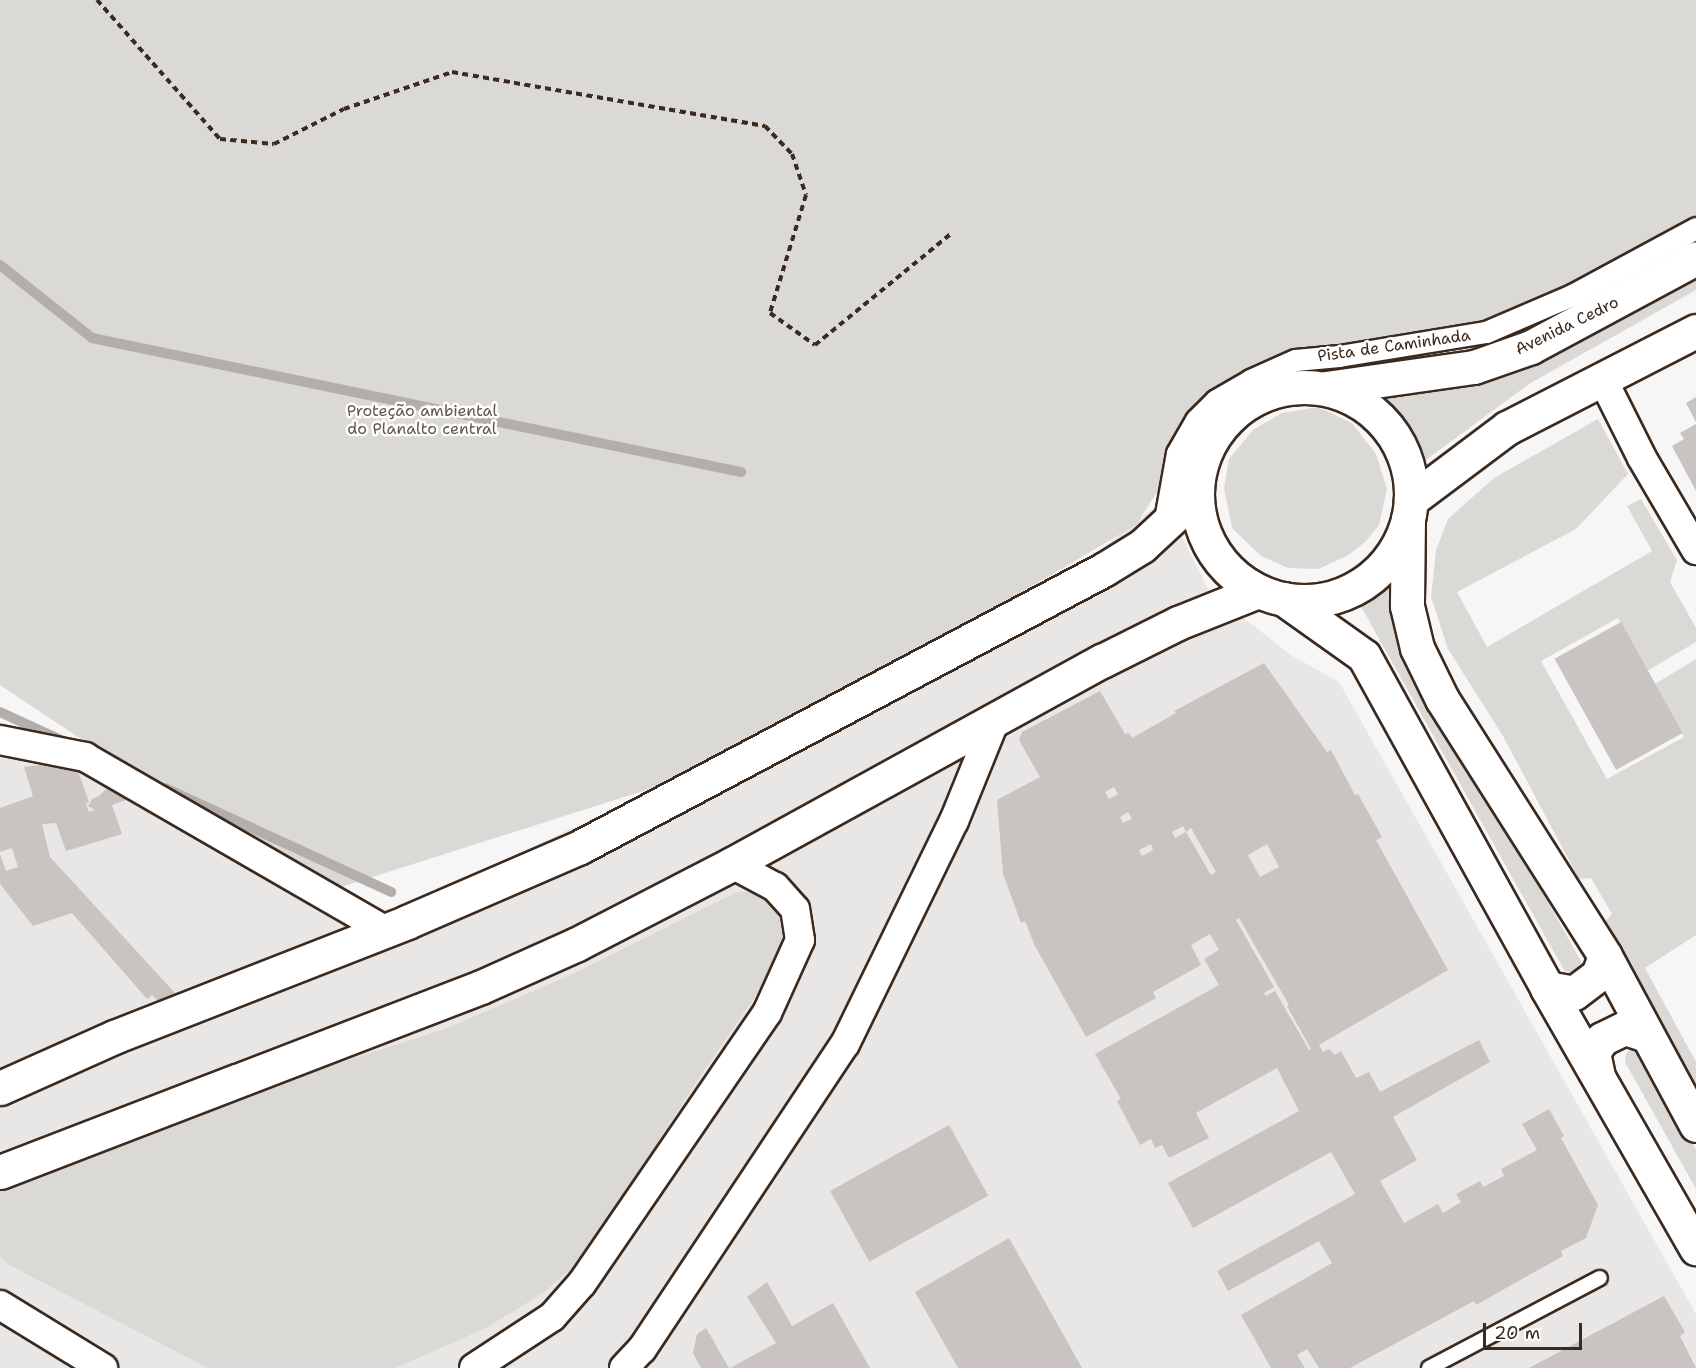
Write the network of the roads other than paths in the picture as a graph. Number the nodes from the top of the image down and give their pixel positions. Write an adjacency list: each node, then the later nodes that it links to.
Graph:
1 (1696, 228): 8 (street, Pista de Caminhada)
2 (1696, 258): 5 (street, Avenida Cedro)
3 (1696, 331): 4 (street)
4 (1603, 380): 7 (street); 9 (street)
5 (1324, 388): 6 (street); 7 (street)
6 (1196, 496): 8 (street); 10 (street)
7 (1410, 510): 10 (street); 15 (street)
8 (1164, 525): 14 (street)
9 (1696, 550)
10 (1271, 595): 11 (street); 16 (street)
11 (995, 720): 13 (street); 27 (street)
12 (0, 740): 14 (street)
13 (732, 864): 21 (street); 26 (street)
14 (385, 930): 19 (street)
15 (1605, 956): 16 (street); 17 (street)
16 (1547, 988): 18 (street)
17 (1646, 1035): 18 (street); 20 (street)
18 (1598, 1076): 22 (street)
19 (0, 1088)
20 (1696, 1125)
21 (0, 1172)
22 (1696, 1248)
23 (1600, 1278): 28 (lane)
24 (0, 1305): 25 (street)
25 (103, 1368)
26 (474, 1368)
27 (624, 1368)
28 (1430, 1368)

